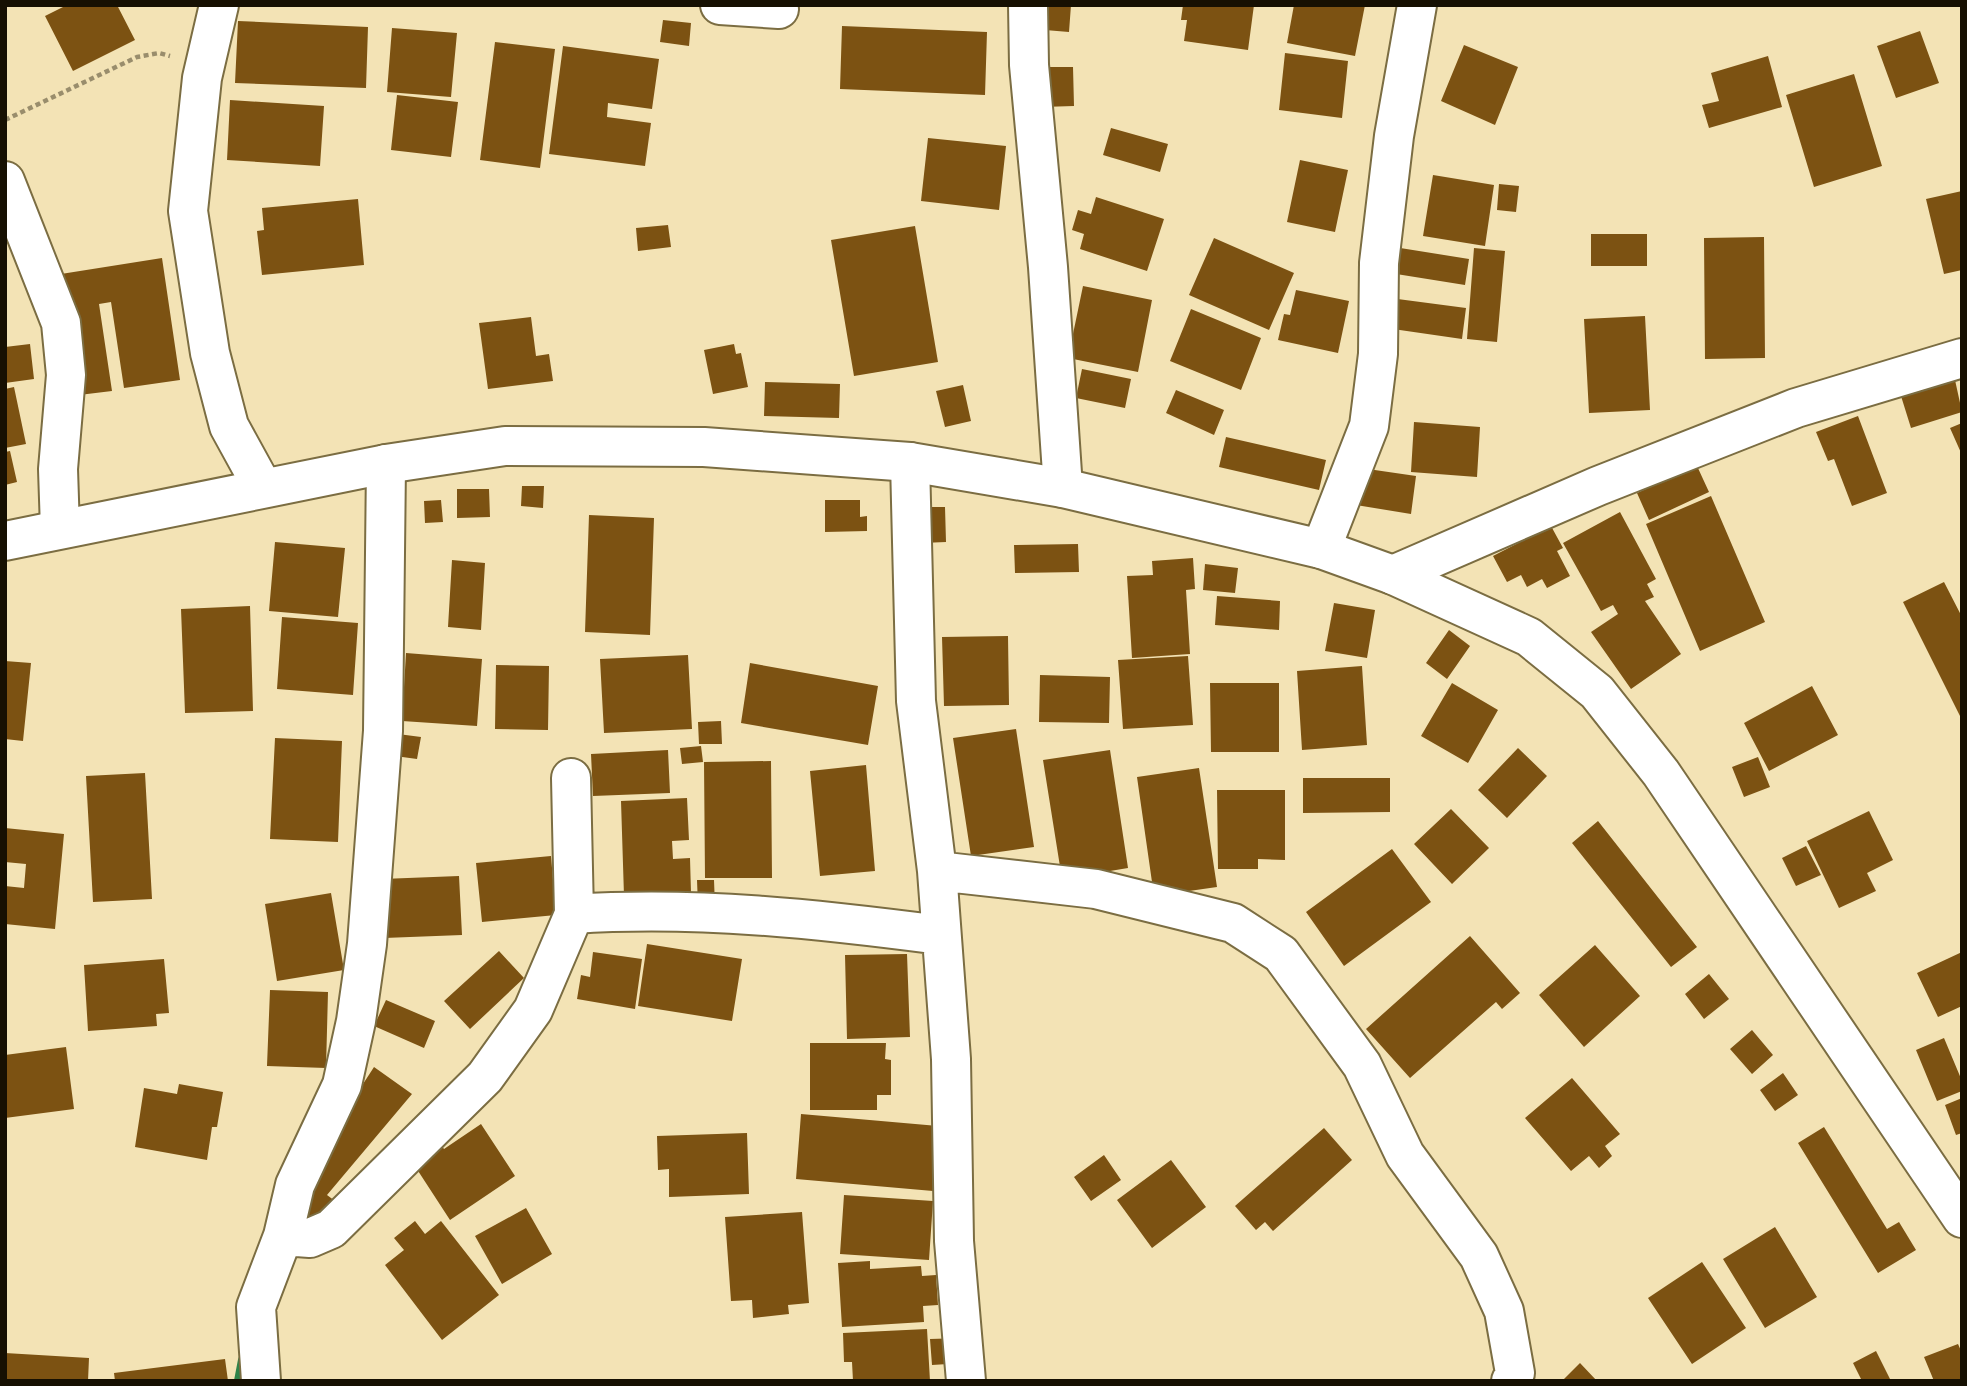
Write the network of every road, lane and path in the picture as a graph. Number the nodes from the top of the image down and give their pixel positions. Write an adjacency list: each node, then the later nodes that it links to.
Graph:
1 (219, 5): 6 (street)
2 (720, 5): 5 (street)
3 (1028, 5): 13 (street)
4 (1417, 5): 16 (street)
5 (779, 9)
6 (202, 78): 7 (path); 12 (street)
7 (5, 120)
8 (5, 181): 14 (street)
9 (1962, 358): 17 (street)
10 (910, 462): 11 (street); 13 (street); 19 (street)
11 (386, 464): 12 (street); 23 (street)
12 (263, 488): 14 (street)
13 (1063, 488): 16 (street)
14 (60, 529): 15 (street)
15 (5, 541)
16 (1321, 548): 17 (street)
17 (1394, 575): 22 (street)
18 (571, 778): 20 (street)
19 (937, 871): 21 (street); 26 (street)
20 (574, 914): 21 (street); 23 (street)
21 (940, 935): 25 (street)
22 (1962, 1218)
23 (283, 1236): 24 (street)
24 (261, 1381)
25 (966, 1381)
26 (1511, 1381)

